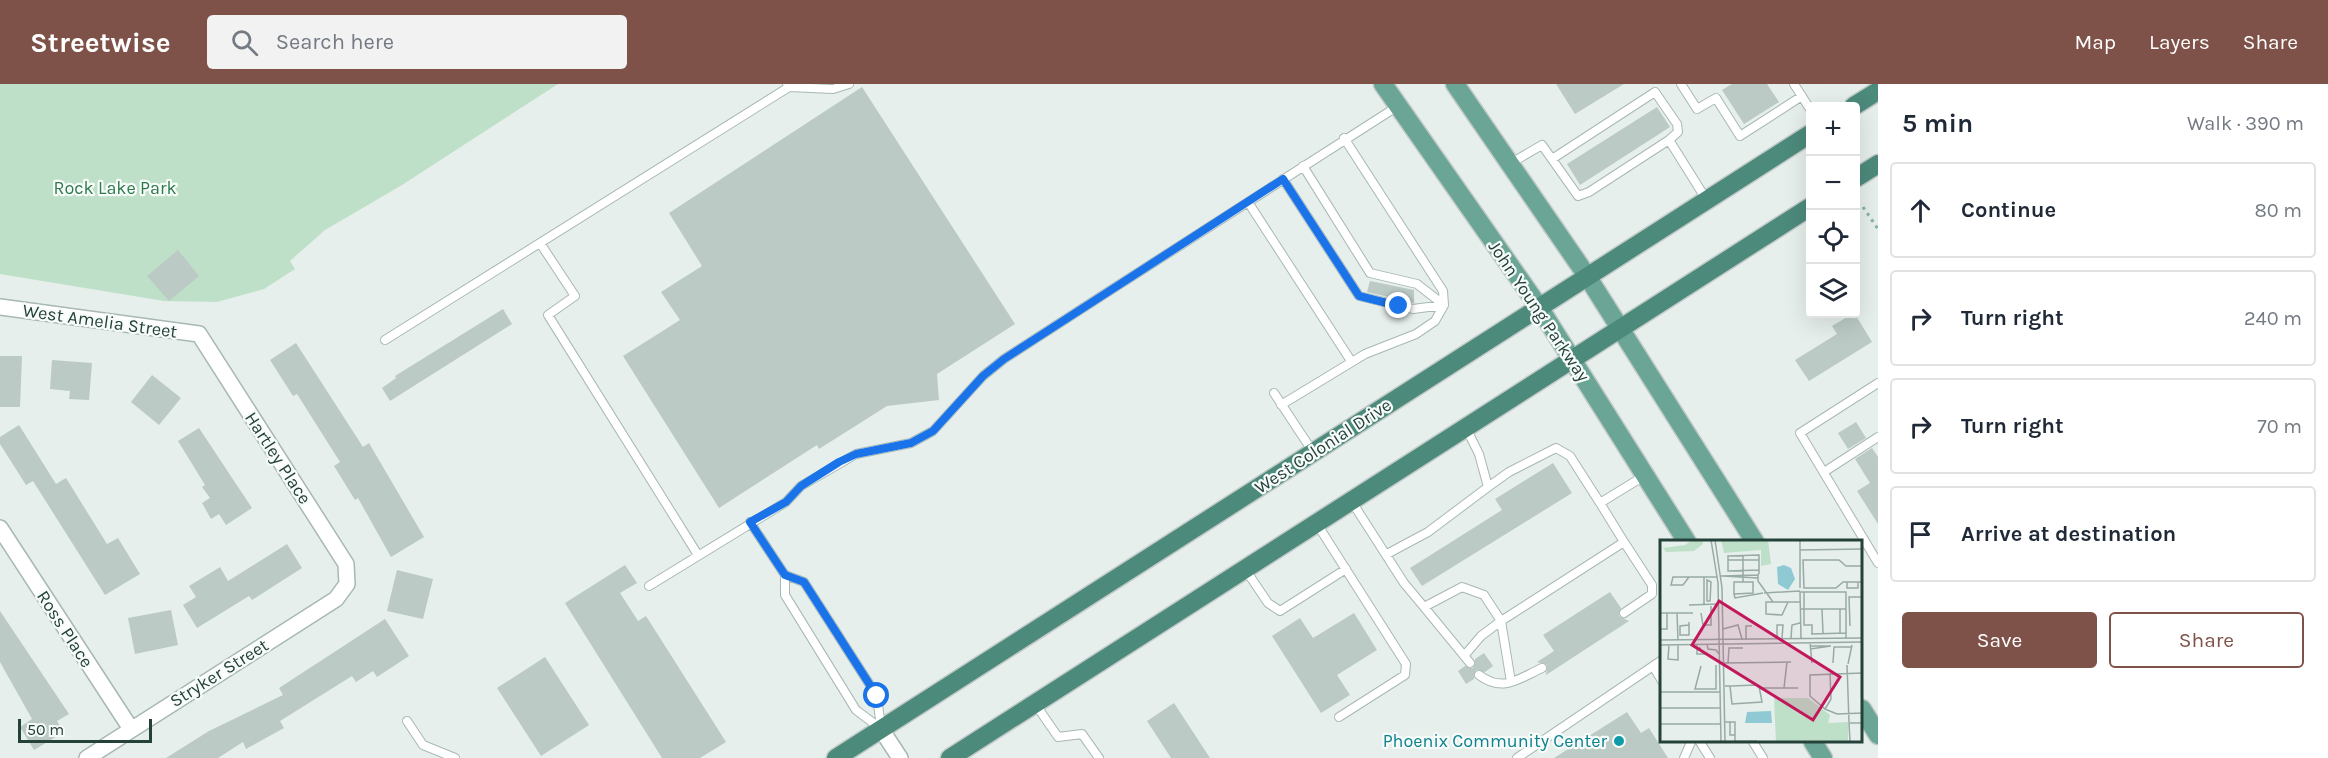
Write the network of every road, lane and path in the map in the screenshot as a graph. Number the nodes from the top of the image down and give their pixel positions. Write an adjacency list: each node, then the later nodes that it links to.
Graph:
1 (849, 84): 6 (lane)
2 (1383, 84): 11 (main road, John Young Parkway)
3 (1455, 84): 16 (main road)
4 (1681, 84): 8 (lane)
5 (1794, 84): 8 (lane)
6 (788, 86): 26 (lane)
7 (1878, 91): 10 (highway)
8 (1802, 96): 9 (lane)
9 (1806, 102)
10 (1860, 102)
11 (1398, 106): 13 (lane); 30 (main road, John Young Parkway)
12 (1806, 137): 21 (highway, West Colonial Drive)
13 (1344, 138): 18 (lane); 28 (lane)
14 (1669, 140): 15 (lane); 15 (lane); 21 (lane)
15 (1552, 159): 16 (lane)
16 (1511, 163): 27 (main road)
17 (1878, 164): 19 (highway)
18 (1303, 166): 20 (lane); 28 (lane)
19 (1860, 175)
20 (1283, 179): 22 (lane); 28 (lane)
21 (1707, 200): 27 (highway, West Colonial Drive)
22 (1248, 202): 35 (lane); 47 (lane)
23 (1863, 207): 25 (path)
24 (1806, 210): 31 (highway)
25 (1878, 229)
26 (540, 243): 33 (lane); 54 (lane)
27 (1587, 276): 30 (highway, West Colonial Drive); 31 (main road)
28 (1444, 305): 35 (lane)
29 (0, 307): 32 (street, West Amelia Street)
30 (1539, 307): 34 (main road, John Young Parkway); 41 (highway, West Colonial Drive)
31 (1621, 329): 34 (highway); 51 (main road)
32 (199, 334): 59 (street, Hartley Place)
33 (385, 340)
34 (1572, 360): 39 (highway); 43 (main road, John Young Parkway)
35 (1351, 361): 38 (lane)
36 (1878, 383): 42 (lane)
37 (1274, 393): 38 (lane)
38 (1281, 405): 41 (lane)
39 (1466, 428): 44 (lane); 45 (highway)
40 (1878, 437): 42 (lane)
41 (1313, 452): 77 (highway, West Colonial Drive)
42 (1824, 472): 55 (lane)
43 (1645, 475): 46 (lane); 50 (main road, John Young Parkway)
44 (1488, 487): 46 (lane); 53 (lane)
45 (1352, 500): 48 (highway); 53 (lane)
46 (1600, 504): 52 (lane)
47 (750, 522): 54 (lane); 58 (lane)
48 (1316, 523): 56 (highway); 57 (lane)
49 (0, 528): 76 (street, Ross Place)
50 (1686, 540)
51 (1754, 540)
52 (1624, 542): 62 (lane); 63 (lane)
53 (1387, 554): 61 (lane)
54 (698, 555): 60 (lane)
55 (1878, 563)
56 (1245, 568): 57 (lane); 72 (highway)
57 (1346, 569): 74 (lane)
58 (785, 575): 77 (lane); 77 (lane)
59 (347, 584): 76 (street, Stryker Street)
60 (649, 586)
61 (1425, 606): 63 (lane); 64 (lane)
62 (1624, 613)
63 (1501, 621): 64 (lane); 71 (lane)
64 (1464, 656): 66 (lane)
65 (1660, 661): 67 (lane)
66 (1470, 663)
67 (1653, 666): 70 (lane); 89 (lane)
68 (1542, 669): 71 (lane)
69 (1479, 675): 71 (lane)
70 (1660, 678)
71 (1511, 682)
72 (1035, 704): 87 (highway); 88 (lane)
73 (1866, 713): 78 (main road)
74 (1339, 717)
75 (407, 721): 83 (lane)
76 (131, 729): 84 (street, Stryker Street)
77 (881, 729): 85 (highway, West Colonial Drive); 86 (street)
78 (1878, 735)
79 (1690, 743): 90 (lane)
80 (1701, 743): 91 (lane)
81 (1753, 743): 92 (lane)
82 (1814, 743): 93 (main road)
83 (450, 757)
84 (87, 758)
85 (836, 758)
86 (900, 758)
87 (950, 758)
88 (1099, 758)
89 (1517, 758)
90 (1684, 758)
91 (1710, 758)
92 (1763, 758)
93 (1823, 758)

